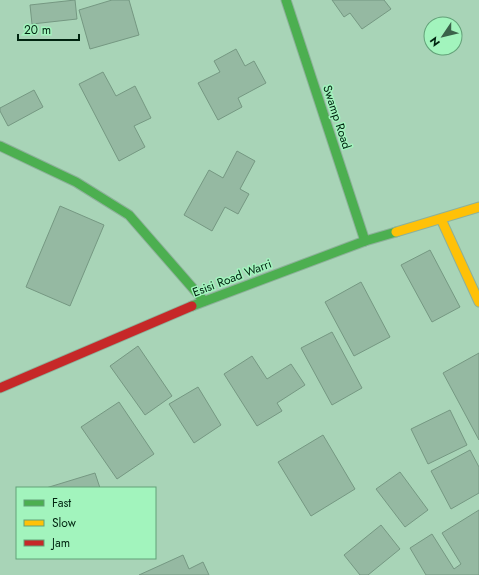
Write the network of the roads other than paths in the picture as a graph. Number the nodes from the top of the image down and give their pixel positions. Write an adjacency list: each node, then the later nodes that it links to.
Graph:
1 (286, 0): 5 (street, Swamp Road)
2 (0, 146): 6 (street)
3 (479, 207): 4 (street, Esisi Road Warri)
4 (441, 219): 5 (street, Esisi Road Warri); 7 (street)
5 (365, 241): 6 (street, Esisi Road Warri)
6 (204, 301): 8 (street, Esisi Road Warri)
7 (479, 302)
8 (0, 388)

